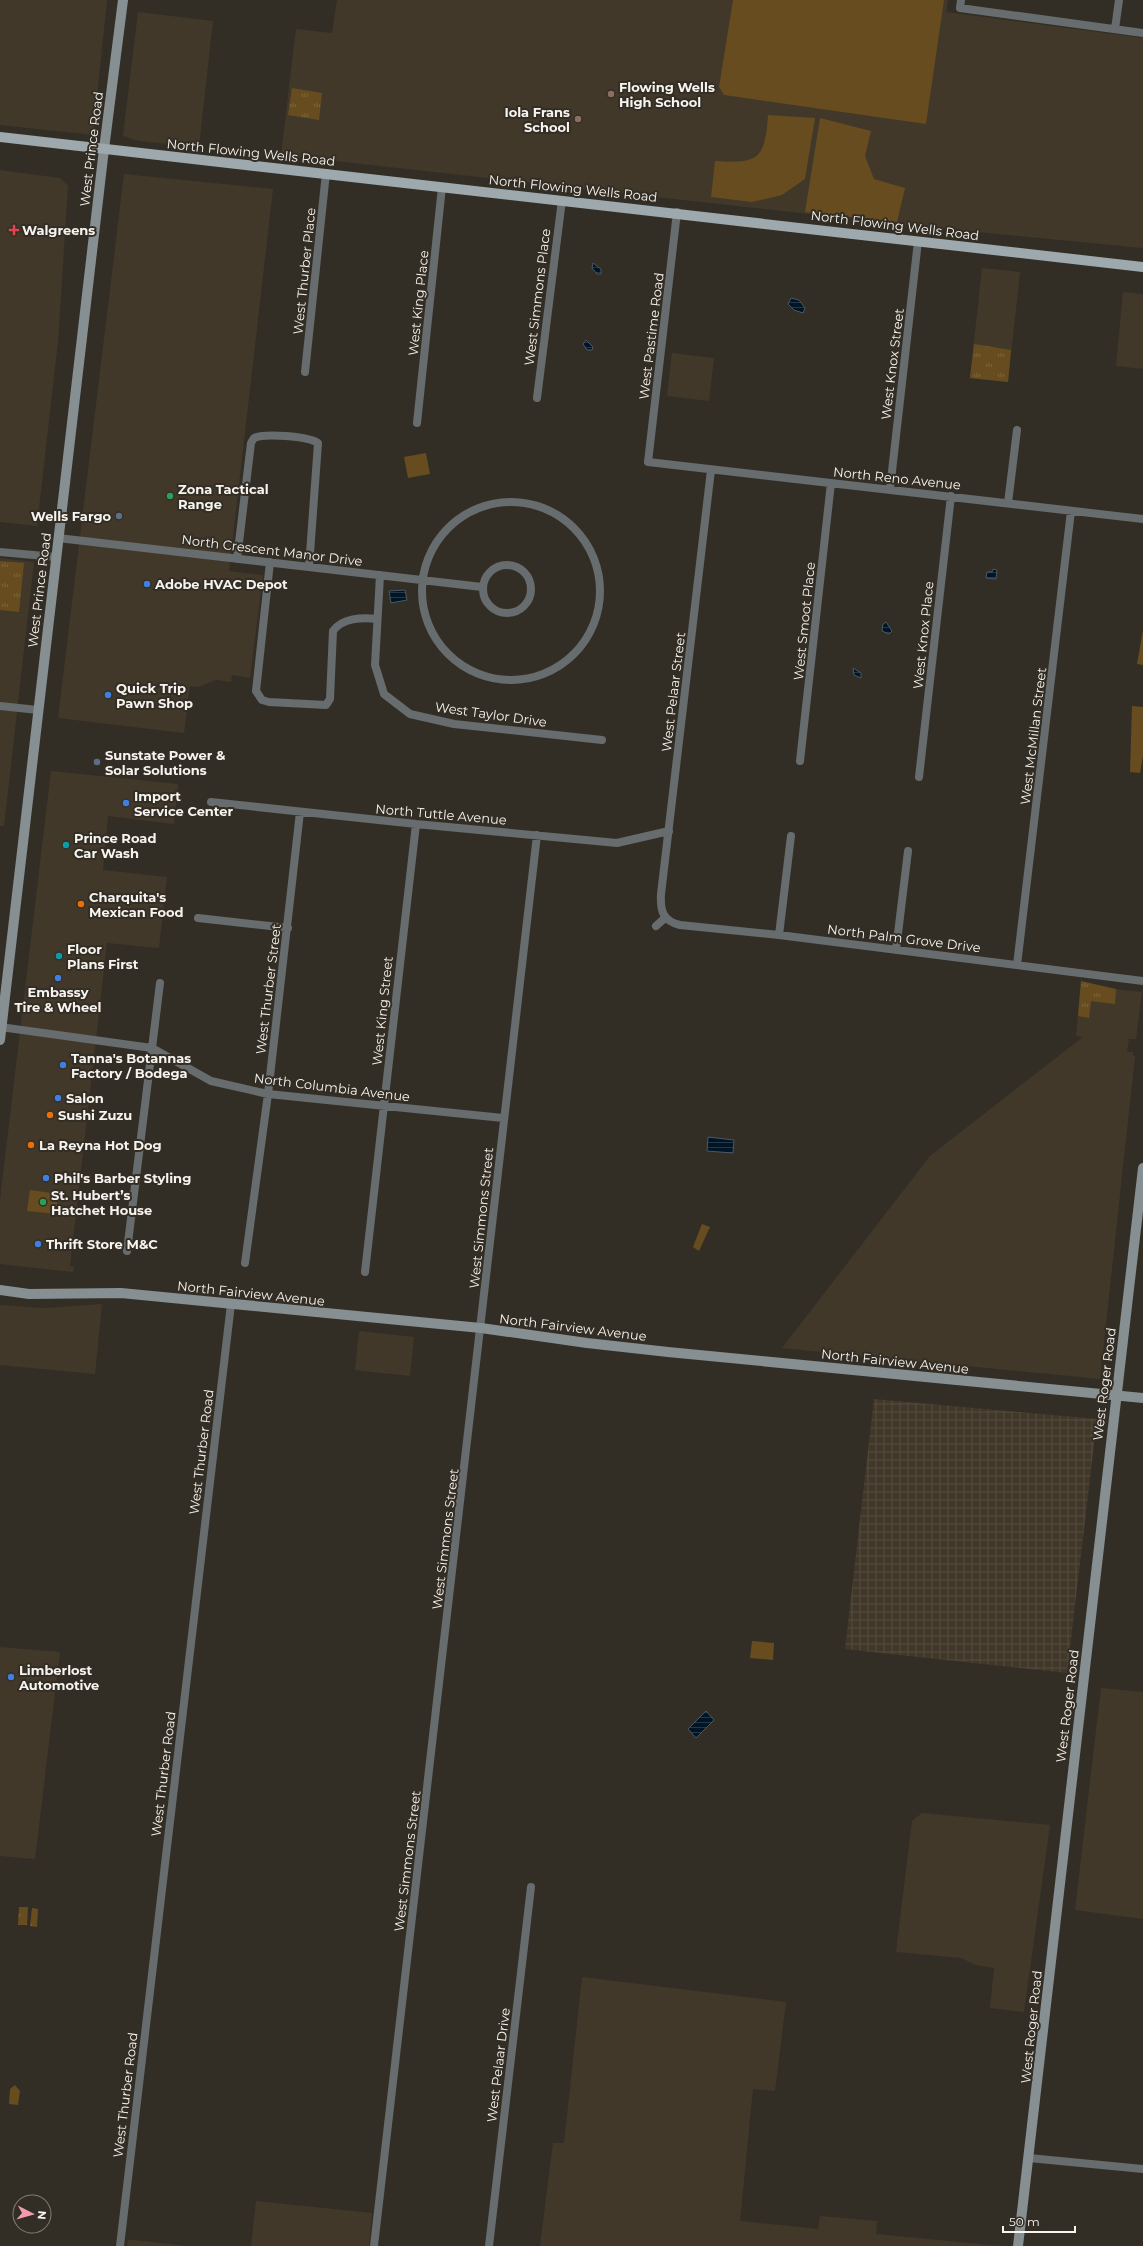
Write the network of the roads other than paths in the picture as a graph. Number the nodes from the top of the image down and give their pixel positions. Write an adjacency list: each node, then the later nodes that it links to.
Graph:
1 (123, 0): 7 (street, West Prince Road)
2 (1119, 0): 4 (street)
3 (960, 4): 4 (street)
4 (1115, 29): 5 (street)
5 (1143, 33)
6 (0, 137): 7 (main road, North Flowing Wells Road)
7 (104, 149): 8 (main road, North Flowing Wells Road); 26 (street, West Prince Road)
8 (326, 173): 9 (main road, North Flowing Wells Road); 14 (street, West Thurber Place)
9 (442, 187): 10 (main road, North Flowing Wells Road); 16 (street, West King Place)
10 (562, 200): 11 (main road, North Flowing Wells Road); 15 (street, West Simmons Place)
11 (677, 212): 12 (main road, North Flowing Wells Road); 18 (street, West Pastime Road)
12 (918, 241): 13 (main road, North Flowing Wells Road); 21 (street, West Knox Street)
13 (1143, 267)
14 (305, 372)
15 (537, 398)
16 (417, 423)
17 (1017, 430): 23 (street)
18 (648, 462): 19 (street, North Reno Avenue)
19 (711, 470): 20 (street, North Reno Avenue); 44 (street, West Pelaar Street)
20 (831, 483): 21 (street, North Reno Avenue); 39 (street, West Smoot Place)
21 (890, 489): 22 (street, North Reno Avenue)
22 (951, 496): 23 (street, North Reno Avenue); 40 (street, West Knox Place)
23 (1008, 503): 24 (street, North Reno Avenue)
24 (1071, 511): 25 (street, North Reno Avenue); 54 (street, West McMillan Street)
25 (1143, 519)
26 (58, 538): 28 (street, West Prince Road); 29 (street, North Crescent Manor Drive)
27 (0, 552): 28 (street)
28 (56, 557): 37 (street, West Prince Road)
29 (237, 559): 30 (street, North Crescent Manor Drive); 31 (street)
30 (270, 562): 31 (street, North Crescent Manor Drive); 35 (street)
31 (309, 566): 32 (street, North Crescent Manor Drive)
32 (380, 575): 33 (street, North Crescent Manor Drive); 35 (street, West Taylor Drive)
33 (422, 581): 33 (street); 34 (street, North Crescent Manor Drive)
34 (482, 587): 34 (street)
35 (376, 619): 38 (street, West Taylor Drive)
36 (0, 706): 37 (street)
37 (38, 710): 57 (street, West Prince Road)
38 (602, 740)
39 (800, 761)
40 (919, 777)
41 (211, 802): 42 (street, North Tuttle Avenue)
42 (300, 812): 43 (street, North Tuttle Avenue); 51 (street, West Thurber Street)
43 (416, 824): 45 (street, North Tuttle Avenue); 61 (street, West King Street)
44 (669, 832): 45 (street, North Tuttle Avenue); 48 (street, West Pelaar Street)
45 (537, 835): 62 (street, West Simmons Street)
46 (790, 836): 52 (street)
47 (908, 850): 53 (street)
48 (665, 917): 50 (street); 52 (street, North Palm Grove Drive)
49 (198, 918): 51 (street)
50 (656, 926)
51 (288, 928): 60 (street, West Thurber Street)
52 (779, 935): 53 (street, North Palm Grove Drive)
53 (896, 950): 54 (street, North Palm Grove Drive)
54 (1016, 965): 55 (street, North Palm Grove Drive)
55 (1143, 981)
56 (160, 983): 59 (street)
57 (1, 1027): 58 (street, West Prince Road); 59 (street, North Columbia Avenue)
58 (0, 1040)
59 (152, 1048): 60 (street, North Columbia Avenue); 64 (street)
60 (268, 1094): 61 (street, North Columbia Avenue); 65 (street, West Thurber Street)
61 (384, 1106): 62 (street, North Columbia Avenue); 66 (street, West King Street)
62 (503, 1118): 69 (street, West Simmons Street)
63 (1143, 1168): 70 (street, West Roger Road)
64 (127, 1251)
65 (245, 1263)
66 (365, 1272)
67 (0, 1290): 68 (street, North Fairview Avenue)
68 (230, 1304): 69 (street, North Fairview Avenue); 75 (street, West Thurber Road)
69 (481, 1328): 70 (street, North Fairview Avenue); 76 (street, West Simmons Street)
70 (1115, 1396): 71 (street, North Fairview Avenue); 73 (street, West Roger Road)
71 (1143, 1398)
72 (531, 1887): 77 (street, West Pelaar Drive)
73 (1029, 2158): 74 (street); 78 (street, West Roger Road)
74 (1143, 2169)
75 (120, 2246)
76 (374, 2246)
77 (489, 2246)
78 (1018, 2246)

